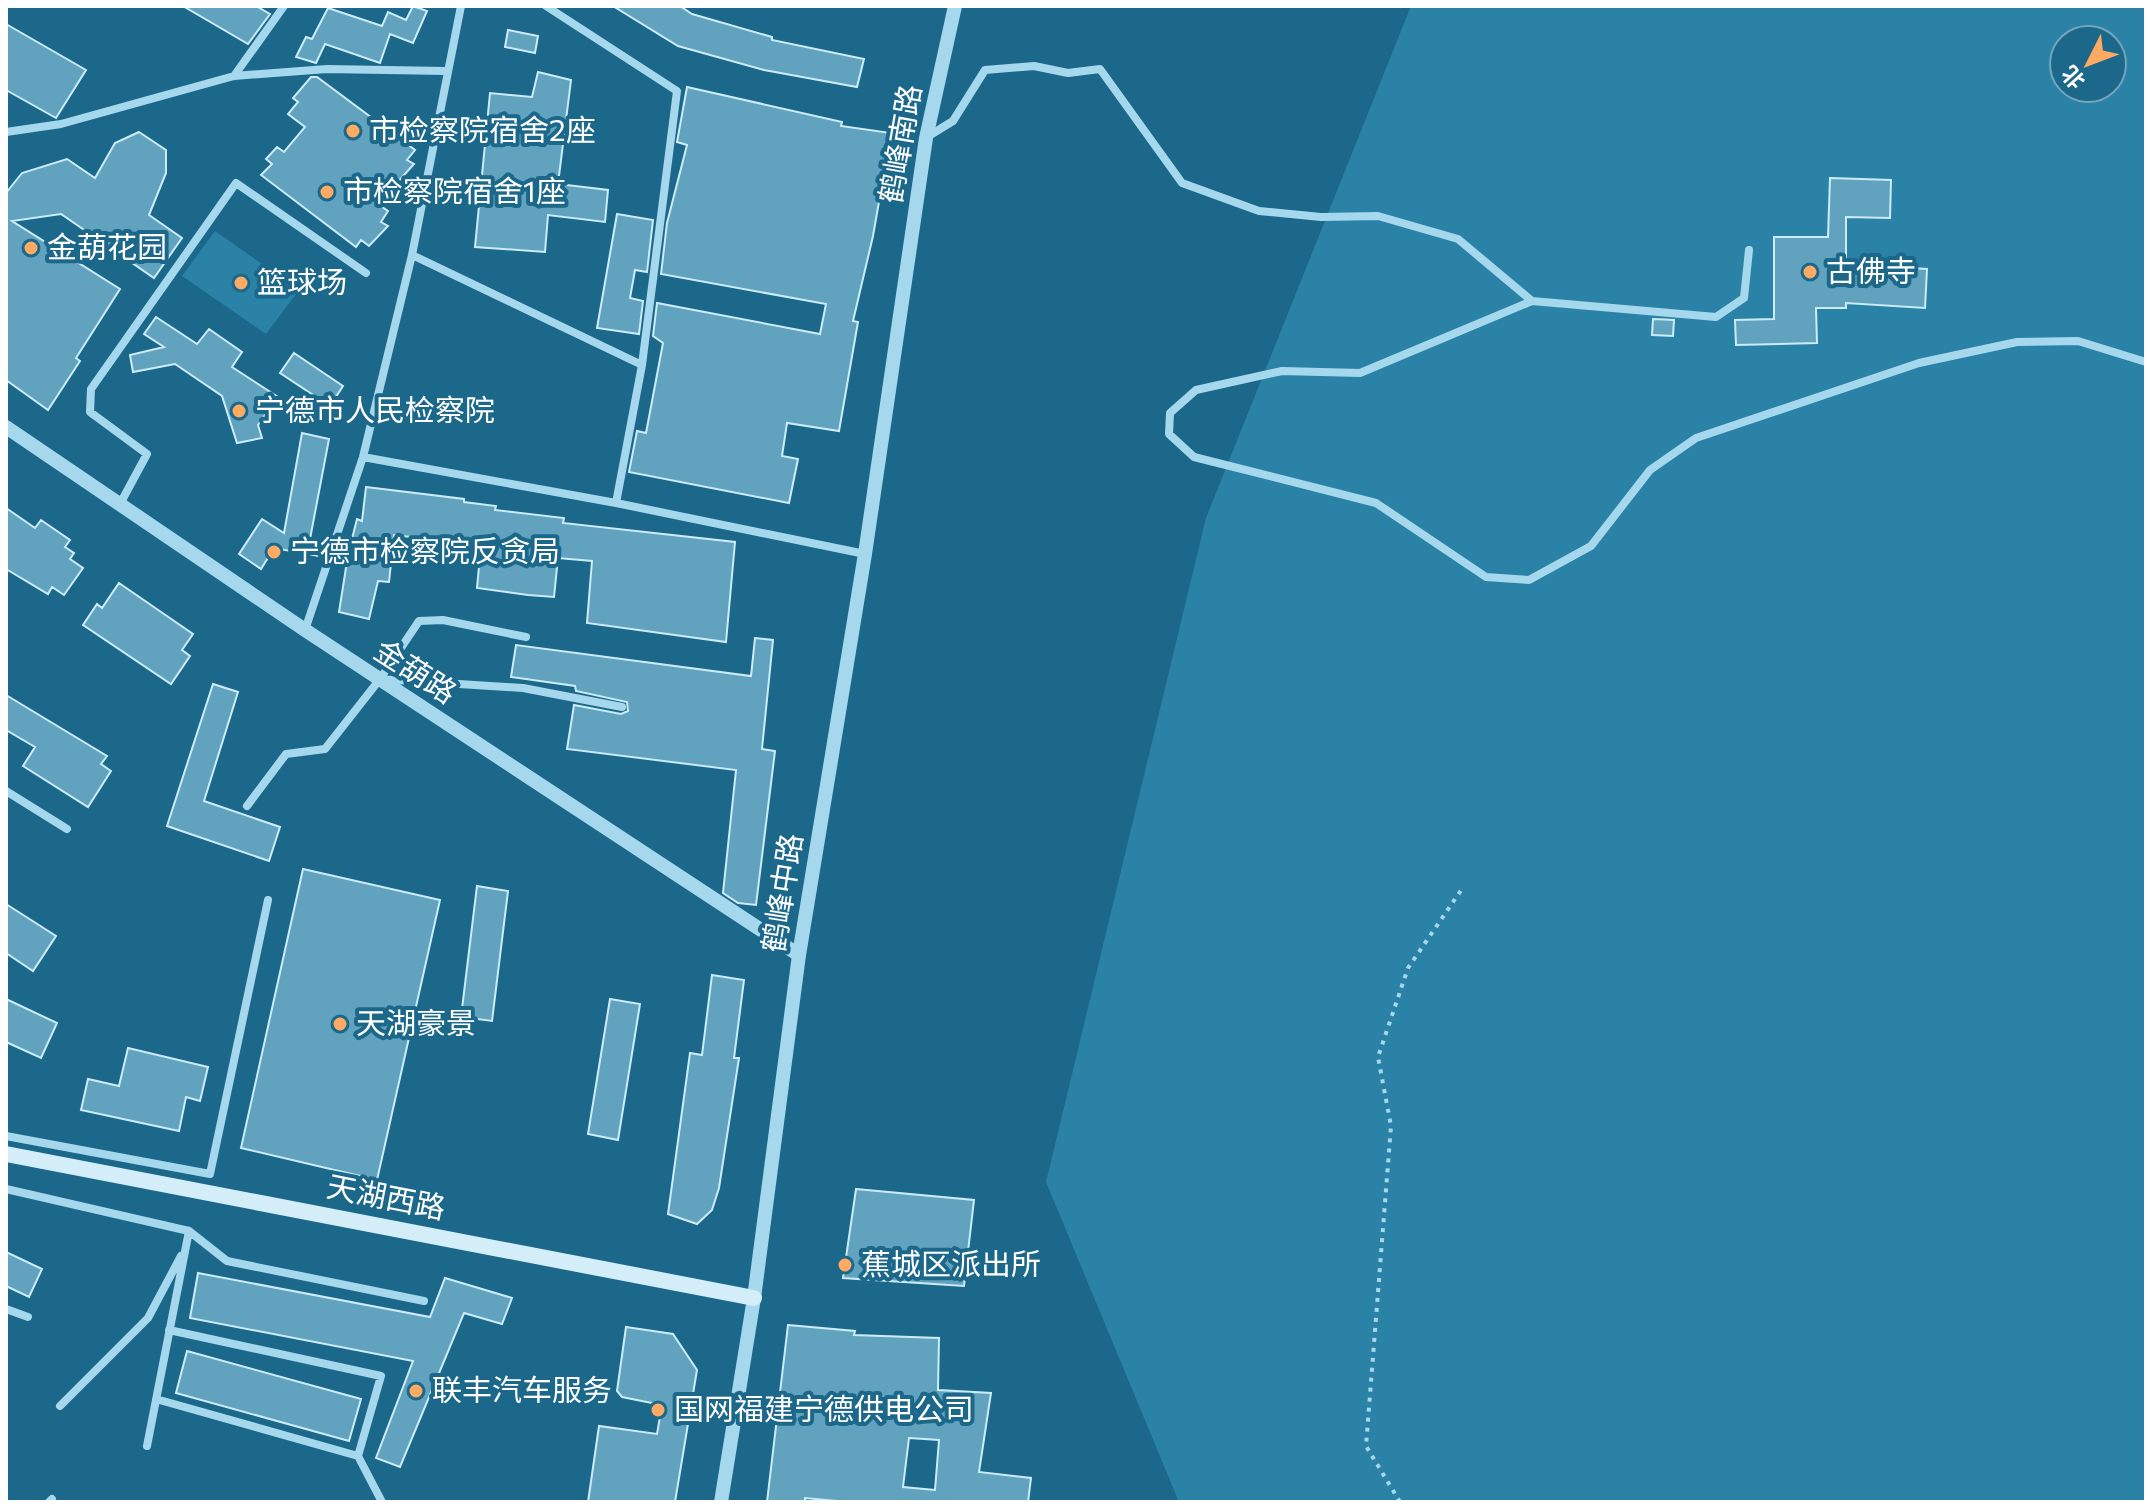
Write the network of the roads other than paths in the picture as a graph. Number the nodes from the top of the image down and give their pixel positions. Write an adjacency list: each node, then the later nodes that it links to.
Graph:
1 (284, 6): 6 (street)
2 (461, 6): 5 (street)
3 (546, 6): 15 (street)
4 (955, 6): 8 (street, 鹤峰南路)
5 (445, 71): 6 (street); 10 (street)
6 (234, 76): 7 (street)
7 (6, 132)
8 (926, 138): 12 (street, 鹤峰南路); 13 (street)
9 (1749, 250): 13 (street)
10 (412, 255): 15 (street); 17 (street)
11 (366, 273): 19 (street)
12 (904, 293): 20 (street, 鹤峰中路)
13 (1532, 301): 14 (street)
14 (2146, 362)
15 (642, 365): 18 (street)
16 (6, 427): 19 (street, 金葫路)
17 (363, 457): 18 (street); 21 (street)
18 (616, 503): 20 (street)
19 (120, 504): 21 (street, 金葫路)
20 (865, 554): 29 (street, 鹤峰中路)
21 (305, 630): 23 (street, 金葫路)
22 (526, 637): 23 (street)
23 (380, 679): 24 (street); 26 (street); 29 (street, 金葫路)
24 (622, 707)
25 (6, 791): 27 (street)
26 (247, 806)
27 (67, 829)
28 (268, 900): 30 (street)
29 (799, 955): 35 (street, 鹤峰中路)
30 (6, 1136)
31 (6, 1154): 35 (main road, 天湖西路)
32 (6, 1189): 33 (street)
33 (189, 1231): 34 (street); 36 (street)
34 (185, 1248): 39 (street); 41 (street)
35 (754, 1298): 45 (street, 鹤峰中路)
36 (424, 1301)
37 (6, 1309): 38 (street)
38 (28, 1317)
39 (169, 1330): 40 (street); 43 (street)
40 (156, 1399): 42 (street); 43 (street)
41 (60, 1406)
42 (147, 1446)
43 (358, 1456): 44 (street)
44 (382, 1502)
45 (721, 1502)

